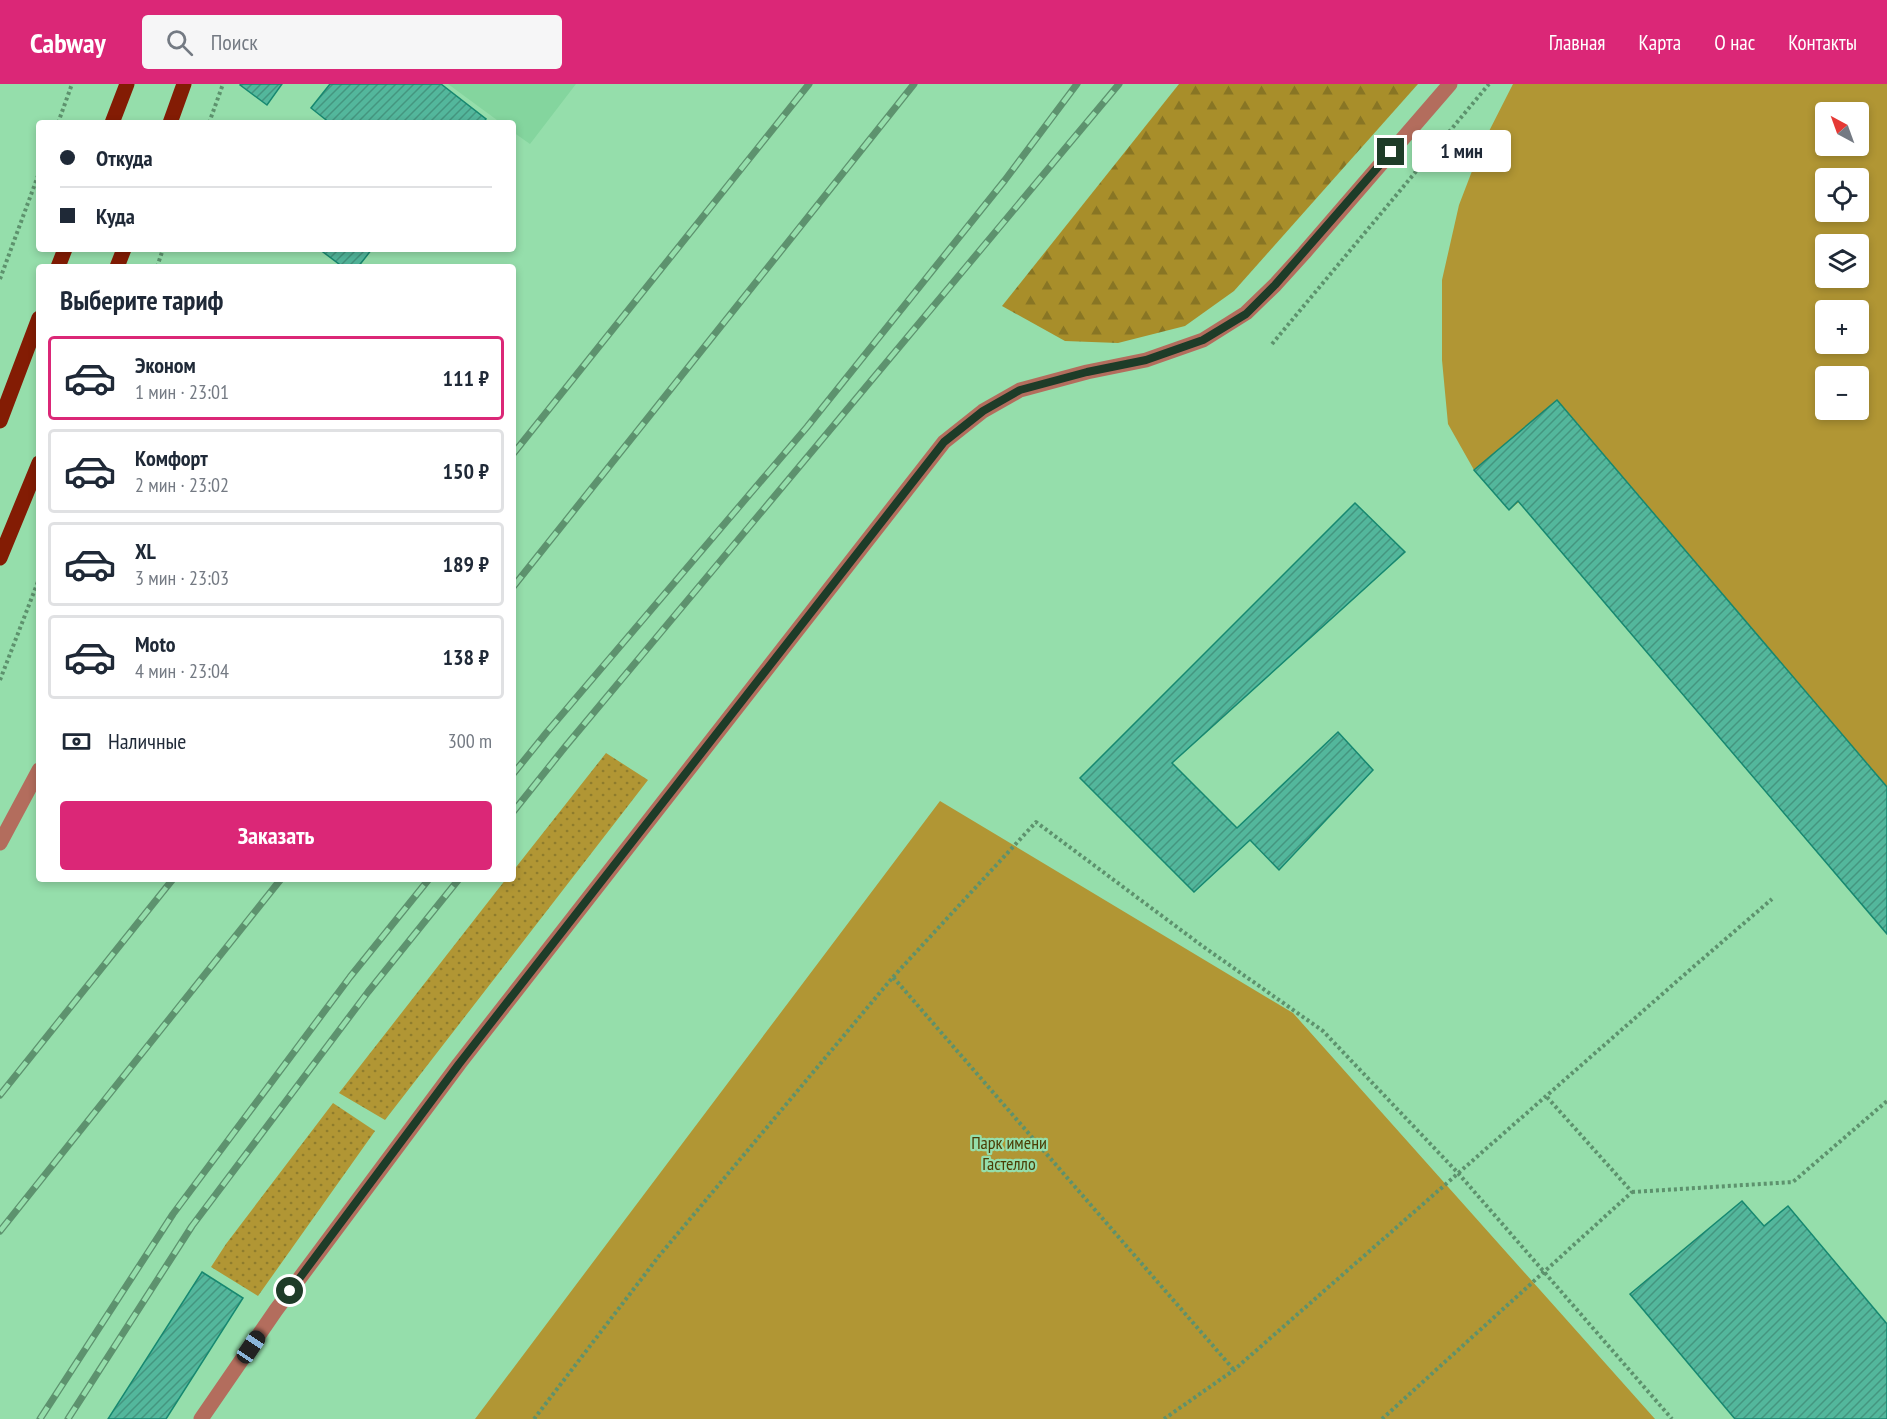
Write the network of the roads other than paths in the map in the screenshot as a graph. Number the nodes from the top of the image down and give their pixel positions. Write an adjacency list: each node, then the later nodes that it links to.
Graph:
1 (127, 84): 4 (main road)
2 (184, 84): 5 (main road)
3 (1450, 84): 12 (street)
4 (113, 120)
5 (171, 120)
6 (36, 326): 7 (main road)
7 (0, 421)
8 (36, 470): 9 (main road)
9 (0, 558)
10 (36, 776): 11 (street)
11 (0, 843)
12 (201, 1419)

